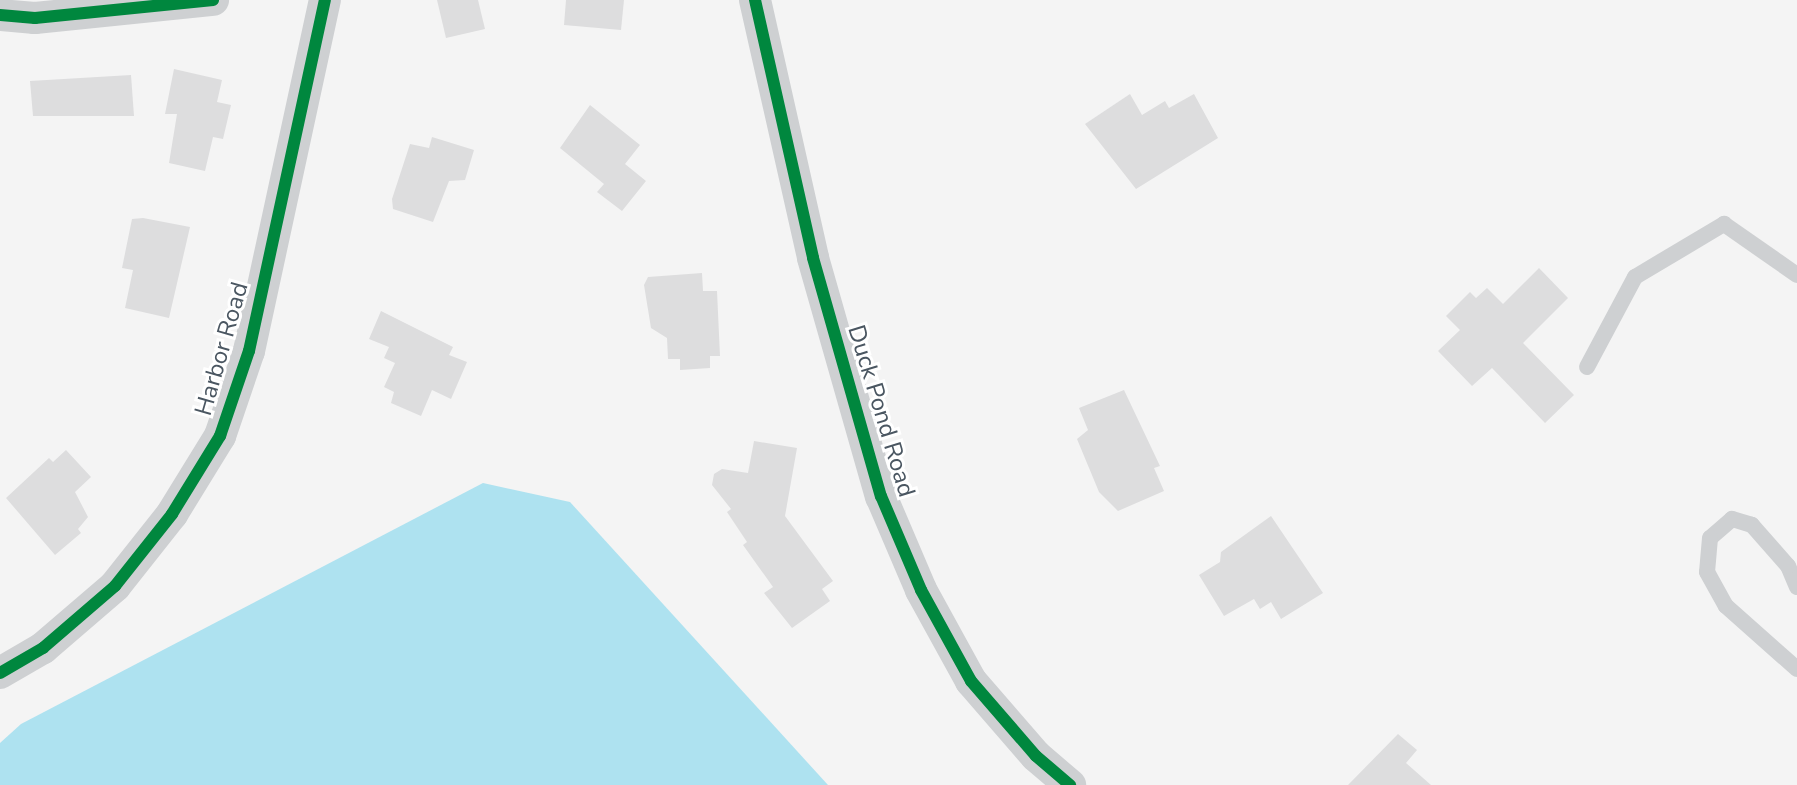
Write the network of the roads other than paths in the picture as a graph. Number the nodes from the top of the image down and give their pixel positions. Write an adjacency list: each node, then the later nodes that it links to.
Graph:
1 (213, 0): 4 (street)
2 (325, 0): 9 (street, Harbor Road)
3 (755, 0): 10 (street, Duck Pond Road)
4 (0, 15)
5 (1797, 275): 6 (lane)
6 (1587, 367)
7 (1797, 587): 8 (lane)
8 (1797, 669)
9 (0, 673)
10 (1070, 785)

